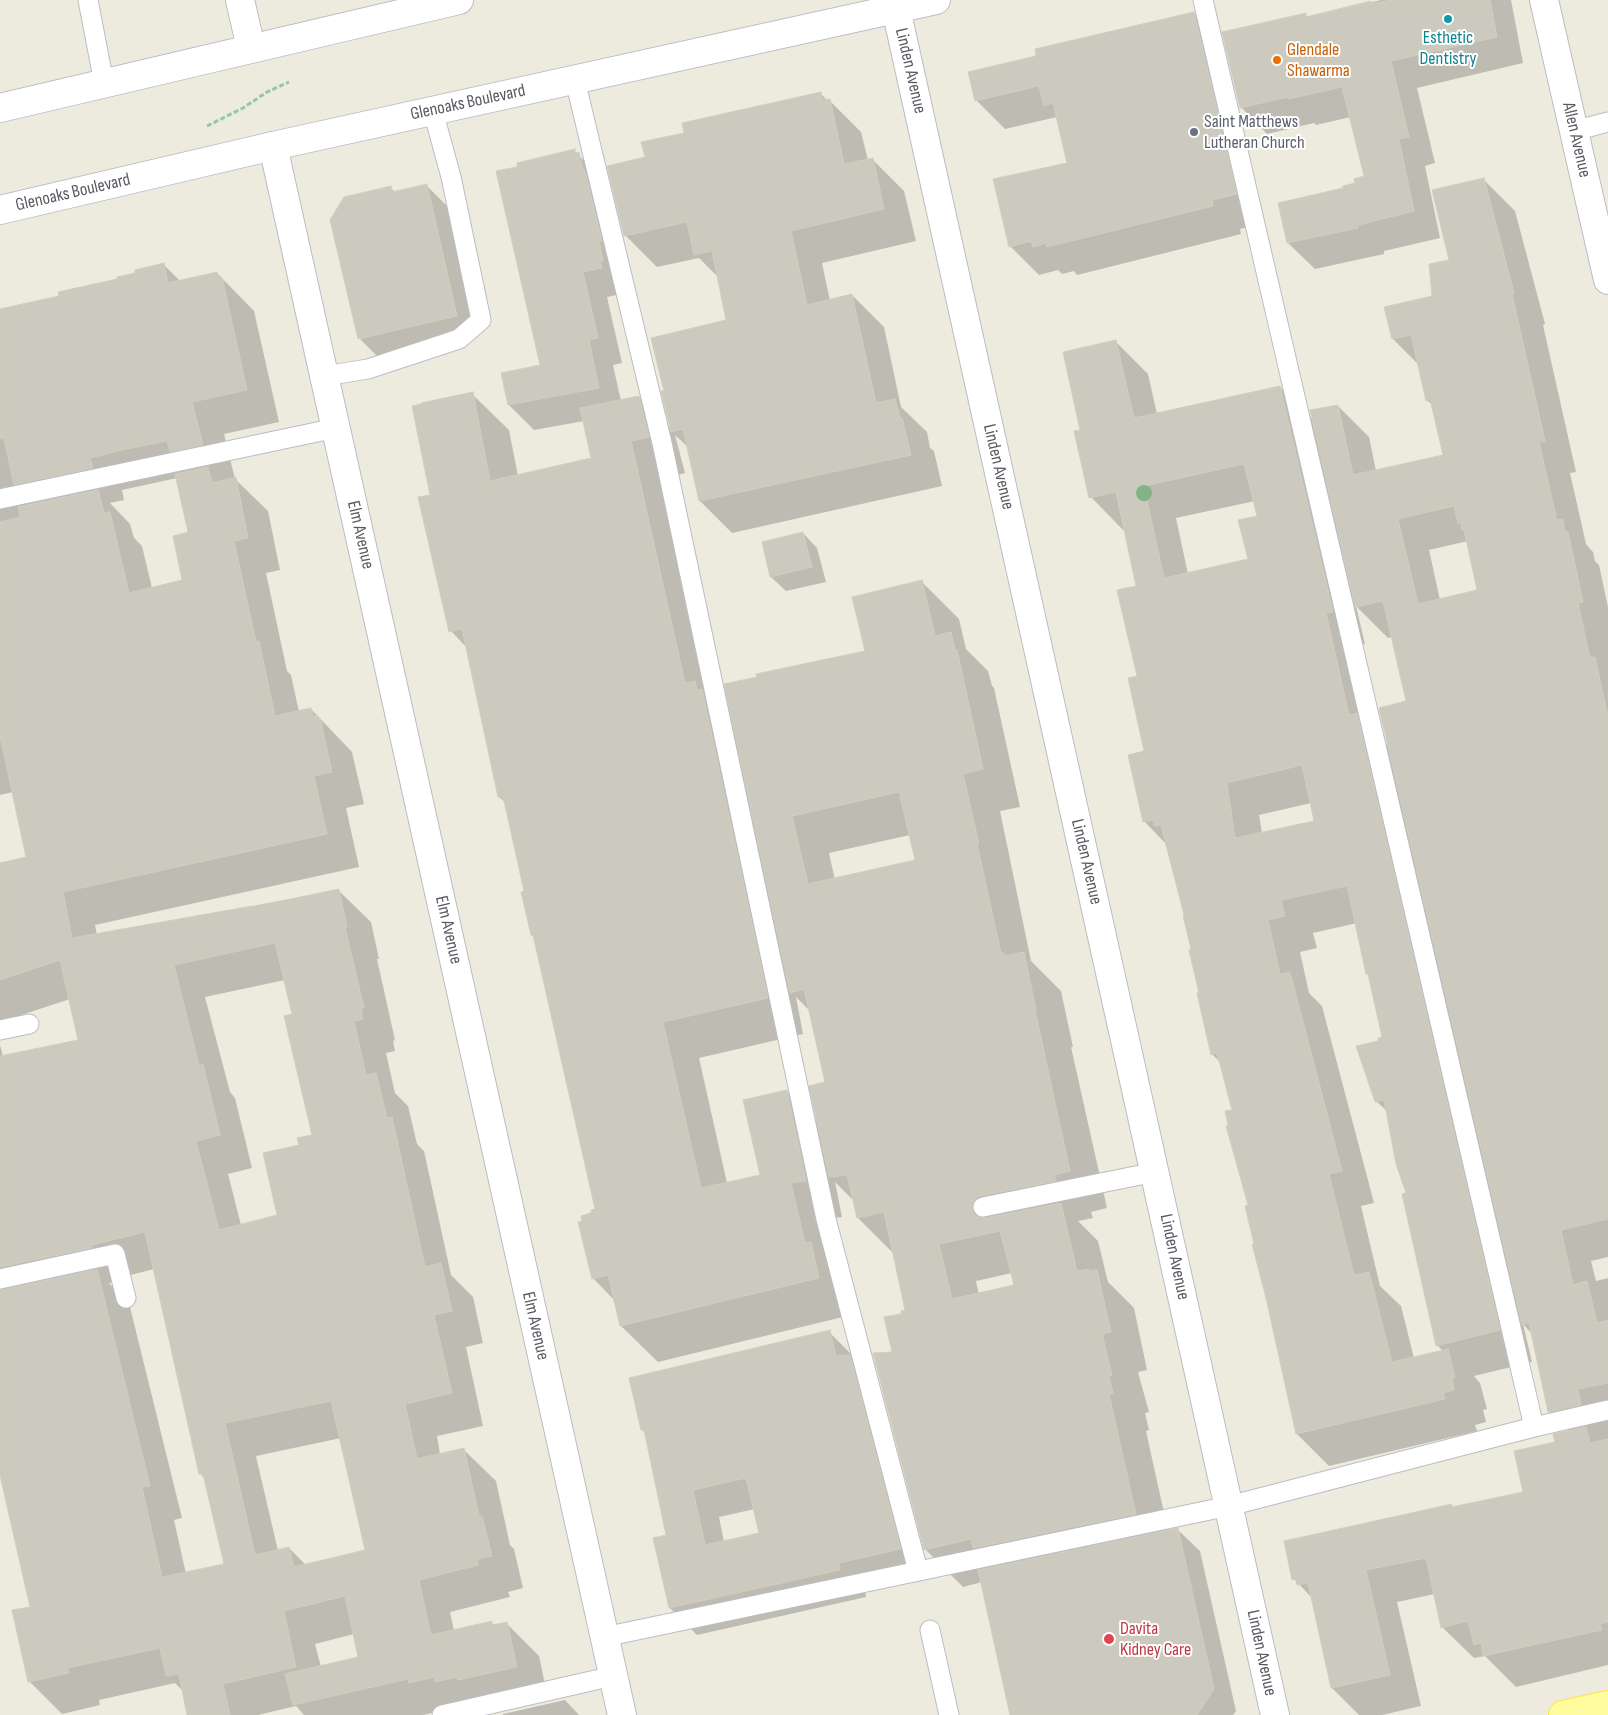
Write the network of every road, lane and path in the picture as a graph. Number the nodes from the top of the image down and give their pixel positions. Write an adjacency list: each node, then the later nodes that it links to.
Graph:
1 (88, 0): 11 (lane)
2 (240, 0): 8 (street)
3 (459, 0): 8 (street)
4 (936, 0): 7 (street, Glenoaks Boulevard)
5 (1203, 0): 30 (lane)
6 (1544, 0): 15 (street, Allen Avenue)
7 (896, 9): 9 (street, Glenoaks Boulevard); 25 (street, Linden Avenue)
8 (251, 48): 11 (street)
9 (575, 80): 13 (street, Glenoaks Boulevard); 32 (lane)
10 (289, 82): 16 (path)
11 (104, 83): 12 (street)
12 (0, 108)
13 (433, 111): 17 (street, Glenoaks Boulevard); 20 (lane)
14 (1608, 122): 15 (lane)
15 (1574, 131): 19 (street, Allen Avenue)
16 (207, 132)
17 (273, 146): 18 (street, Glenoaks Boulevard); 20 (street, Elm Avenue)
18 (0, 210)
19 (1608, 280)
20 (324, 376): 21 (street, Elm Avenue)
21 (336, 428): 22 (lane); 34 (street, Elm Avenue)
22 (0, 499)
23 (29, 1024): 24 (lane)
24 (0, 1030)
25 (1155, 1172): 26 (lane); 31 (street, Linden Avenue)
26 (983, 1207)
27 (0, 1279): 28 (lane)
28 (126, 1298)
29 (1608, 1410): 30 (lane)
30 (1534, 1427): 31 (lane)
31 (1229, 1506): 32 (lane); 40 (street, Linden Avenue)
32 (918, 1571): 34 (lane)
33 (930, 1630): 39 (lane)
34 (604, 1637): 35 (street, Elm Avenue)
35 (613, 1676): 37 (lane); 38 (street, Elm Avenue)
36 (1608, 1705): 41 (main road)
37 (442, 1715)
38 (622, 1715)
39 (949, 1715)
40 (1275, 1715)
41 (1563, 1715)

